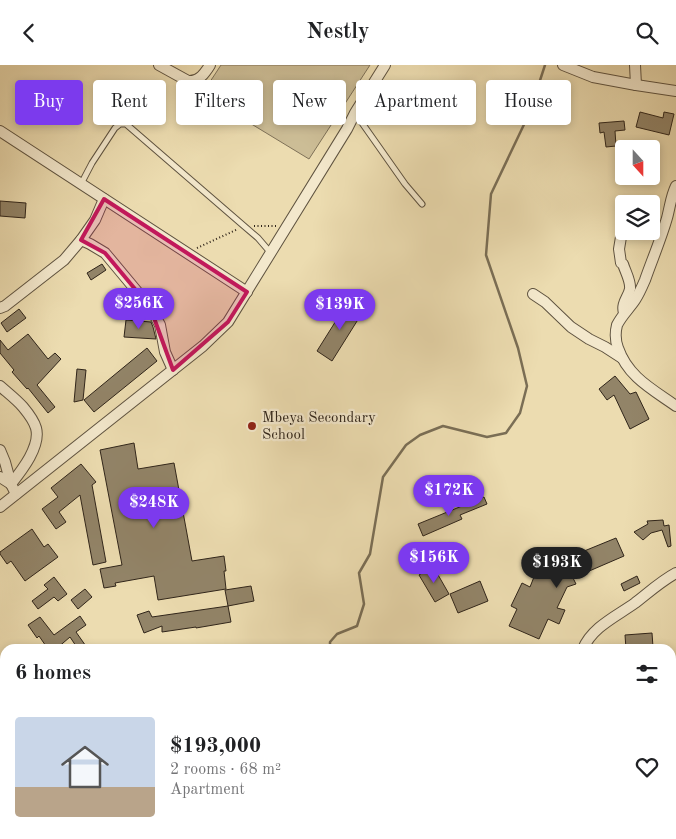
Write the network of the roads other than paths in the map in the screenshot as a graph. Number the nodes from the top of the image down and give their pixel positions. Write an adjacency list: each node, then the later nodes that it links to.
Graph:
1 (159, 65): 2 (street)
2 (210, 65)
3 (385, 65): 8 (street)
4 (563, 65): 6 (street)
5 (633, 66): 6 (street)
6 (636, 85): 7 (street)
7 (676, 91)
8 (355, 113): 13 (lane); 16 (street)
9 (0, 131): 10 (street)
10 (81, 184): 12 (street); 16 (lane)
11 (676, 185): 20 (street)
12 (104, 199): 14 (street); 17 (street)
13 (422, 204)
14 (81, 240): 19 (street); 22 (street)
15 (621, 240): 20 (street)
16 (270, 253): 17 (street)
17 (247, 292): 22 (street)
18 (533, 295): 21 (street)
19 (0, 308)
20 (624, 313): 21 (street)
21 (622, 358): 24 (street)
22 (174, 370): 28 (street)
23 (0, 386): 27 (street)
24 (676, 406)
25 (0, 450): 27 (street)
26 (0, 477): 27 (street)
27 (11, 483): 28 (street)
28 (16, 495): 29 (street)
29 (0, 507)
30 (676, 573): 31 (street)
31 (586, 644)

